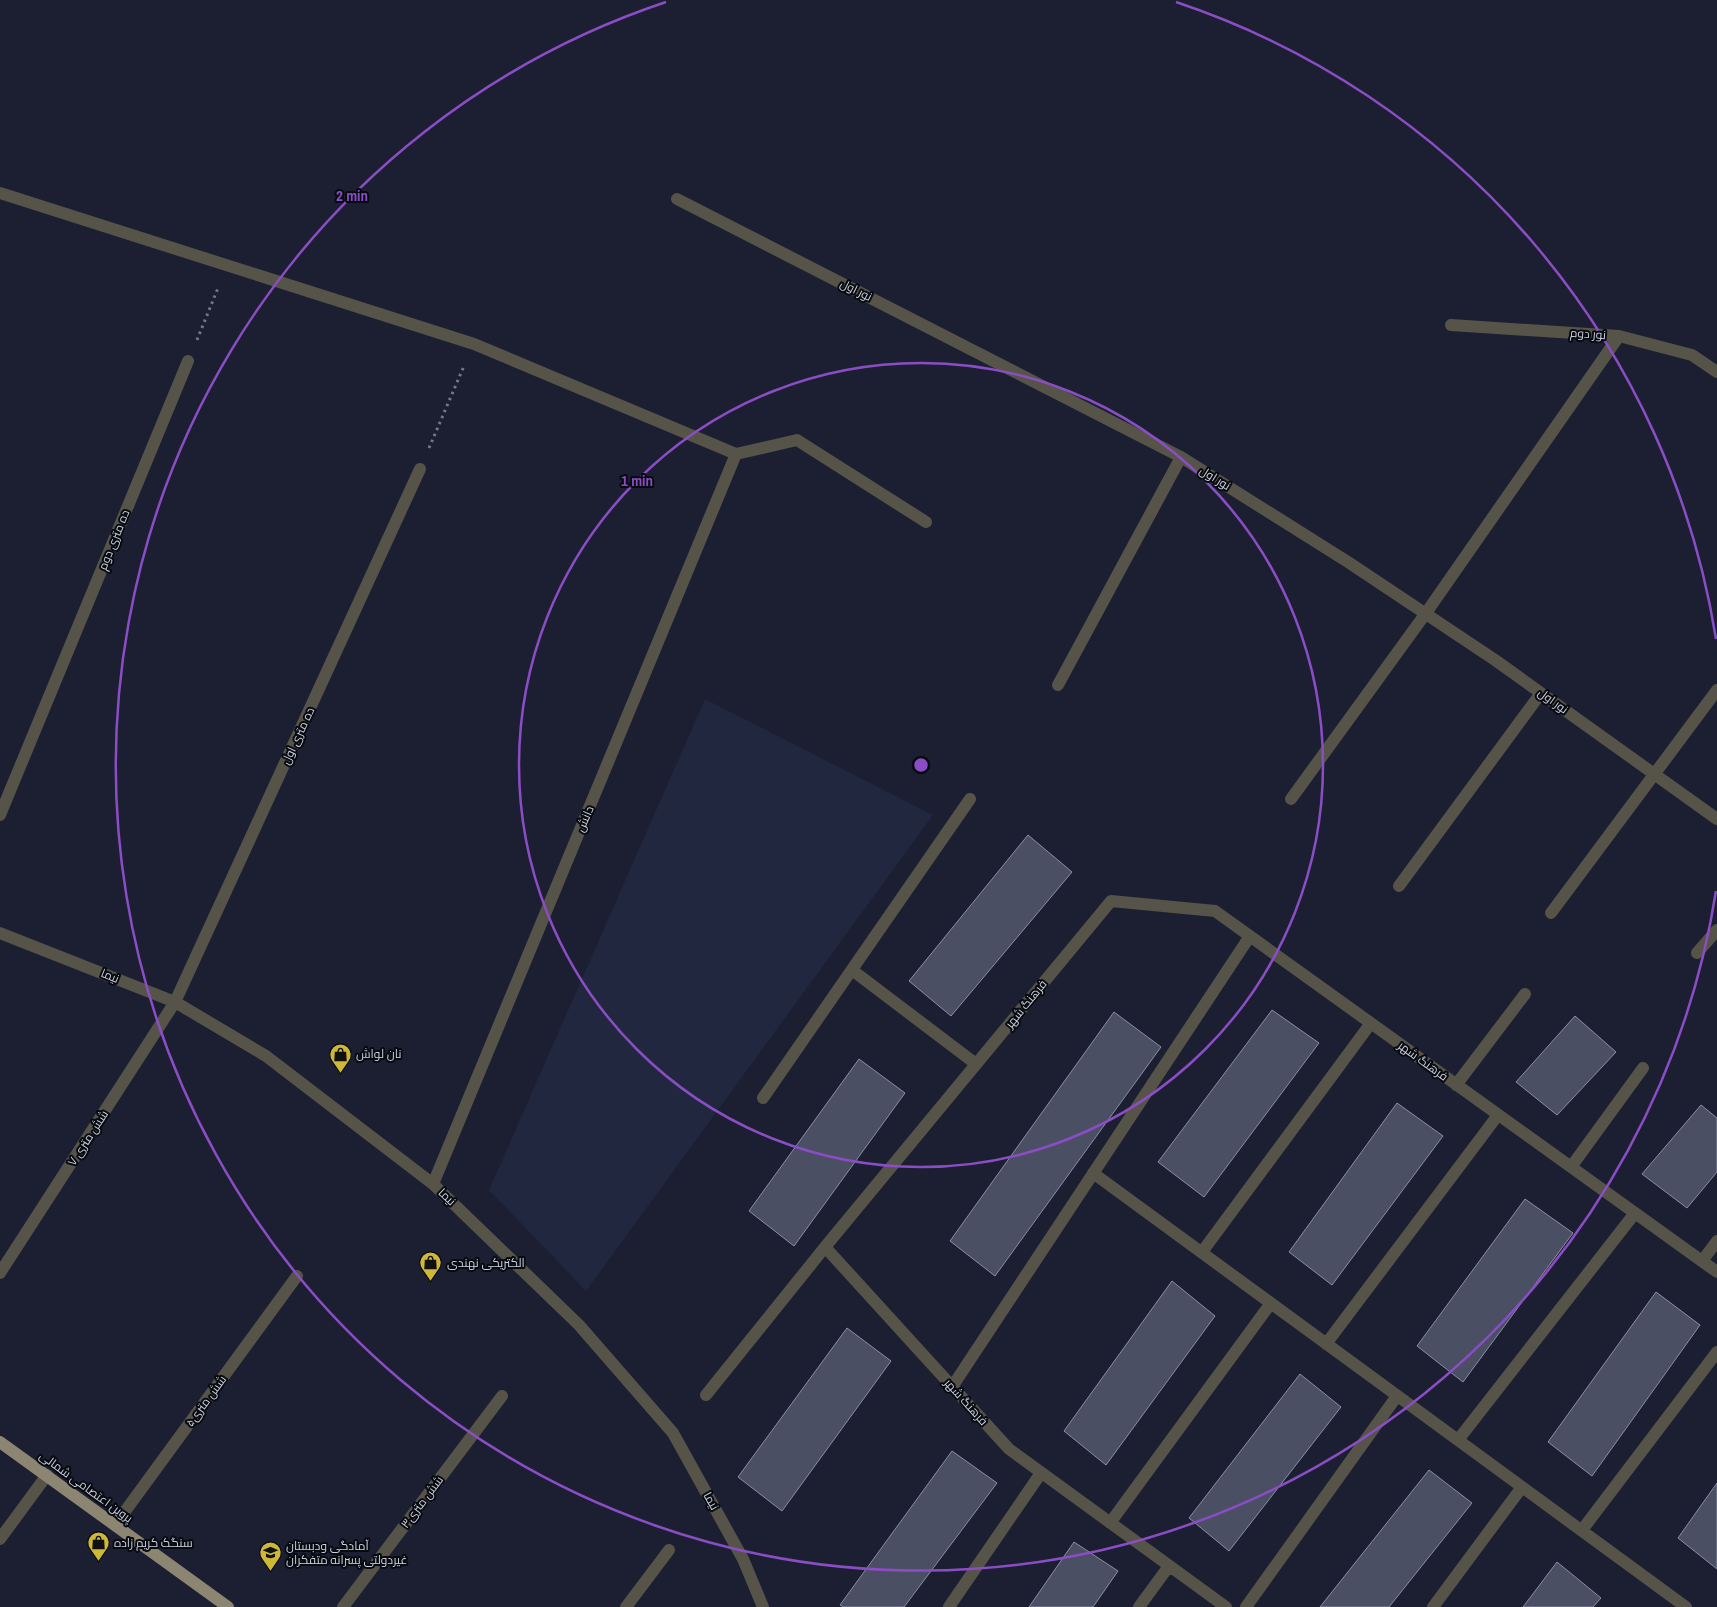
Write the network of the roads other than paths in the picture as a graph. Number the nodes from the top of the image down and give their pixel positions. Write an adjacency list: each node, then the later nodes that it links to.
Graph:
1 (0, 193): 7 (street)
2 (677, 198): 8 (street, نور اول)
3 (1451, 325): 4 (street, نور دوم)
4 (1619, 336): 6 (street, نور دوم); 11 (street)
5 (188, 361): 18 (street, ده متری دوم)
6 (1717, 372)
7 (736, 454): 10 (street); 37 (street, دانش)
8 (1181, 457): 11 (street, نور اول); 12 (street)
9 (420, 469): 28 (street, ده متری اول)
10 (926, 522)
11 (1426, 614): 14 (street, نور اول); 17 (street)
12 (1058, 684)
13 (1717, 690): 15 (street)
14 (1541, 693): 15 (street, نور اول); 20 (street)
15 (1655, 774): 19 (street, نور اول); 21 (street)
16 (970, 799): 26 (street)
17 (1291, 799)
18 (0, 815)
19 (1717, 819)
20 (1399, 886)
21 (1550, 913)
22 (1717, 930): 25 (street)
23 (0, 933): 28 (street, نیما)
24 (1250, 936): 29 (street, فرهنگ شهر); 30 (street, فرهنگ شهر); 36 (street)
25 (1697, 953)
26 (852, 970): 30 (street); 33 (street)
27 (1526, 994): 32 (street)
28 (175, 1002): 37 (street, نیما); 44 (street, ۷ شش متری)
29 (1371, 1023): 32 (street, فرهنگ شهر); 41 (street)
30 (976, 1064): 40 (street, فرهنگ شهر)
31 (1643, 1068): 35 (street)
32 (1456, 1084): 34 (street, فرهنگ شهر)
33 (763, 1098)
34 (1498, 1115): 35 (street, فرهنگ شهر); 47 (street)
35 (1571, 1167): 38 (street, فرهنگ شهر)
36 (1093, 1173): 41 (street); 49 (street)
37 (433, 1184): 67 (street, نیما)
38 (1635, 1213): 42 (street, فرهنگ شهر); 53 (street)
39 (1717, 1241): 42 (street)
40 (825, 1248): 49 (street, فرهنگ شهر); 50 (street)
41 (1202, 1252): 46 (street)
42 (1702, 1262): 43 (street, فرهنگ شهر)
43 (1717, 1272)
44 (0, 1273)
45 (298, 1276): 59 (street, ۵شش متری)
46 (1271, 1303): 47 (street); 58 (street)
47 (1326, 1344): 52 (street)
48 (1717, 1352): 60 (street)
49 (952, 1387): 55 (street, فرهنگ شهر)
50 (706, 1395)
51 (502, 1396): 65 (street, شش متری۳)
52 (1398, 1396): 53 (street); 71 (street)
53 (1458, 1440): 57 (street)
54 (0, 1442): 56 (main road, پروین اعتصامی شمالی)
55 (1042, 1473): 58 (street, فرهنگ شهر); 68 (street)
56 (48, 1475): 59 (main road, پروین اعتصامی شمالی); 61 (street)
57 (1522, 1487): 60 (street); 72 (street)
58 (1110, 1523): 63 (street, فرهنگ شهر)
59 (115, 1525): 64 (main road, پروین اعتصامی شمالی)
60 (1582, 1530): 73 (street)
61 (0, 1539)
62 (669, 1550): 66 (street)
63 (1169, 1566): 69 (street); 70 (street, فرهنگ شهر)
64 (228, 1607)
65 (343, 1607)
66 (626, 1607)
67 (763, 1607)
68 (950, 1607)
69 (1139, 1607)
70 (1226, 1607)
71 (1246, 1607)
72 (1433, 1607)
73 (1686, 1607)

